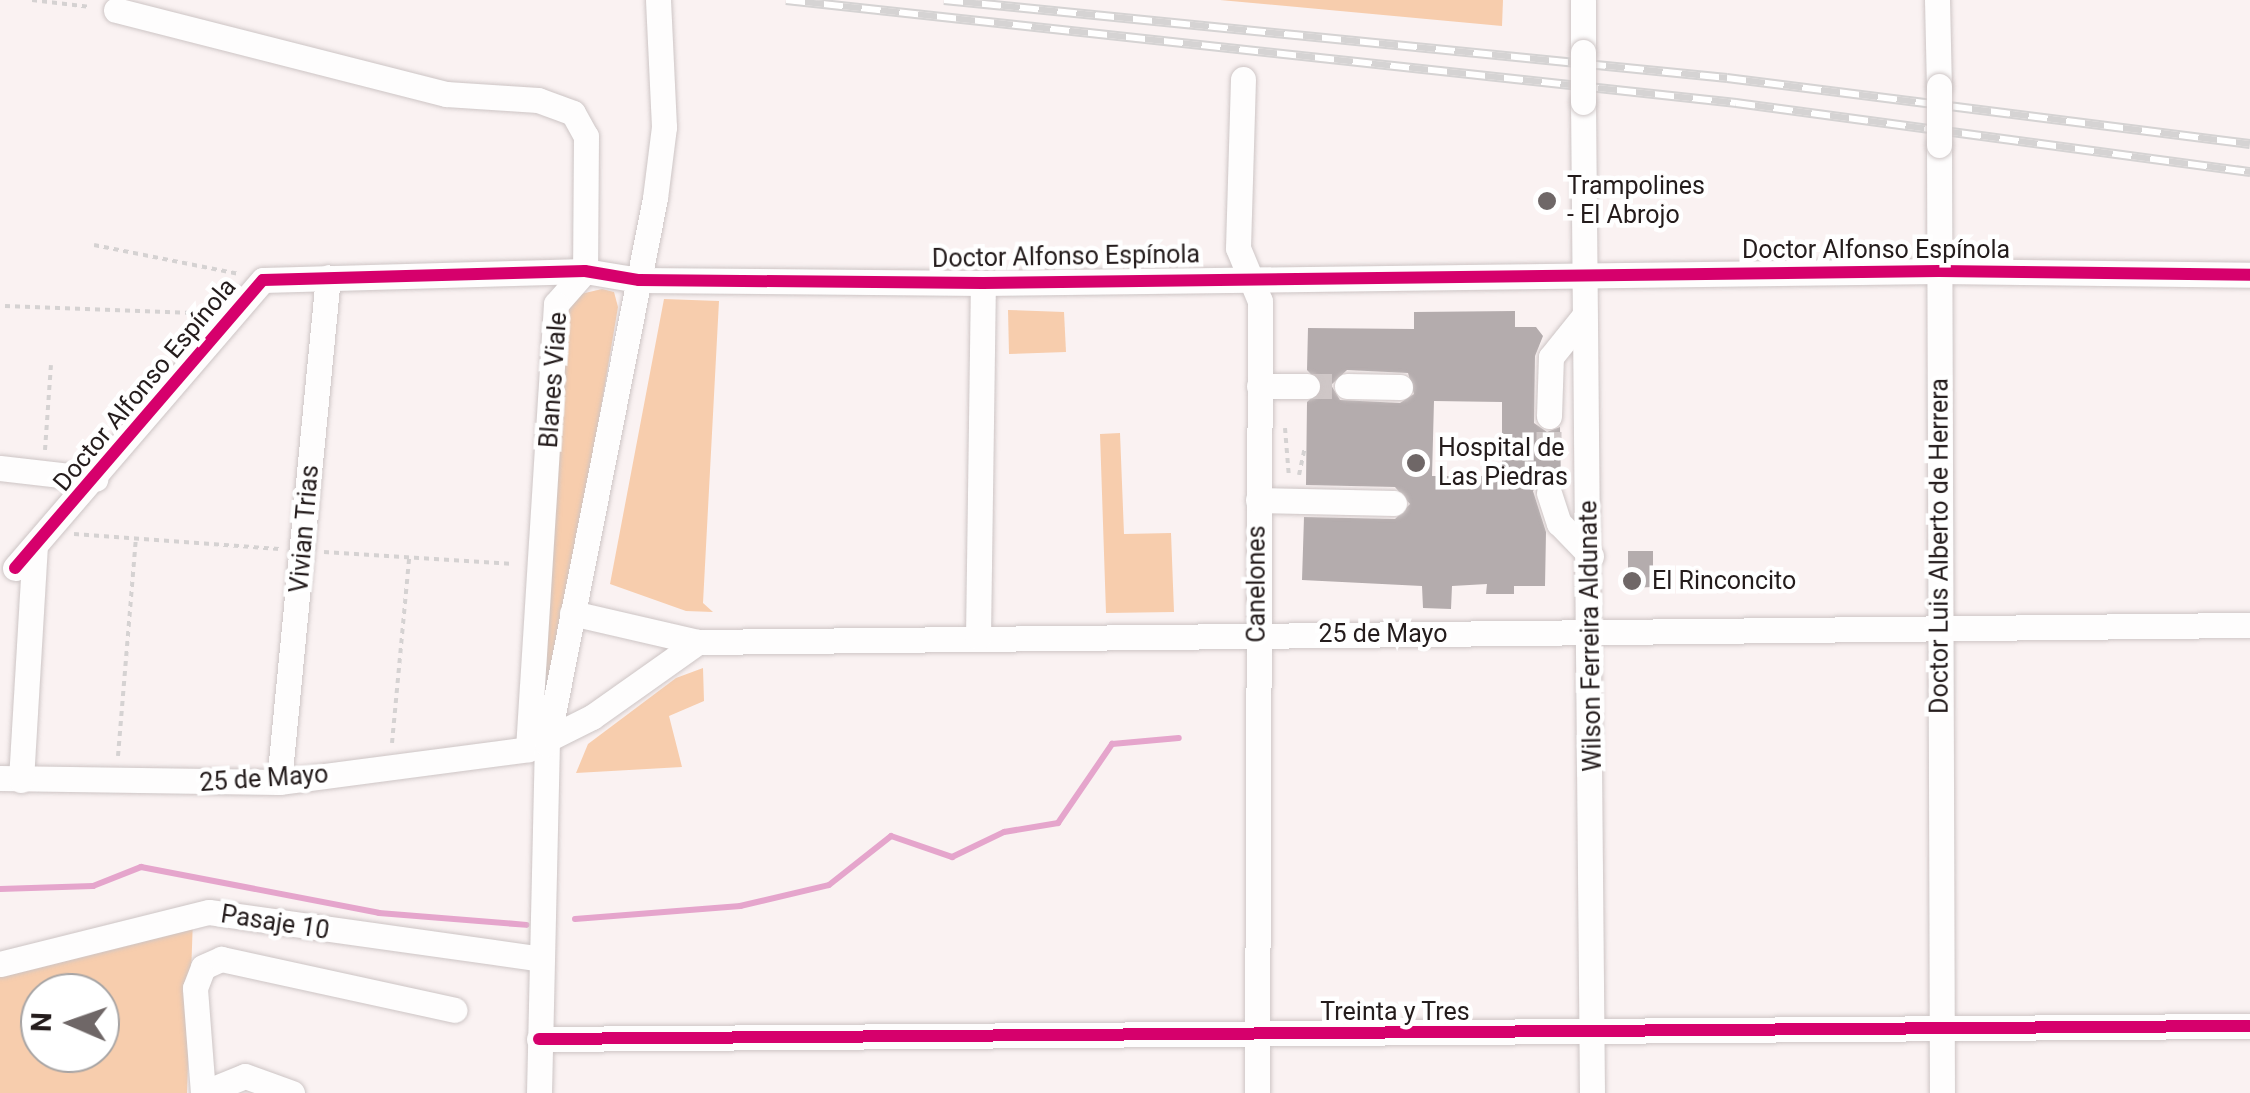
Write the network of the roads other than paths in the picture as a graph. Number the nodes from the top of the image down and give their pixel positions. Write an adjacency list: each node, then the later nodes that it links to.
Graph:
1 (1583, 0): 8 (street, Wilson Ferreira Aldunate, bridge)
2 (1936, 0): 7 (street, Doctor Luis Alberto de Herrera, bridge)
3 (658, 4): 12 (street)
4 (116, 10): 6 (street)
5 (1243, 79): 10 (street, Canelones)
6 (585, 271): 9 (street, Doctor Alfonso Espínola); 12 (street, Doctor Alfonso Espínola); 35 (street, Blanes Viale)
7 (1939, 271): 8 (street, Doctor Alfonso Espínola); 11 (street, Doctor Alfonso Espínola); 30 (street, Doctor Luis Alberto de Herrera)
8 (1584, 274): 10 (street, Doctor Alfonso Espínola); 14 (street, Wilson Ferreira Aldunate)
9 (328, 276): 21 (street, Doctor Alfonso Espínola); 37 (street, Vivian Trias)
10 (1250, 276): 13 (street, Doctor Alfonso Espínola); 15 (street, Canelones)
11 (2250, 276)
12 (639, 280): 13 (street, Doctor Alfonso Espínola); 28 (street)
13 (984, 283): 33 (street)
14 (1583, 316): 19 (street); 26 (street, Wilson Ferreira Aldunate)
15 (1260, 386): 16 (street); 23 (street, Canelones)
16 (1307, 386)
17 (1347, 386): 18 (street)
18 (1400, 387)
19 (1549, 416)
20 (0, 468): 21 (street)
21 (95, 479): 25 (street, Doctor Alfonso Espínola)
22 (1549, 493): 26 (street)
23 (1258, 500): 24 (street); 32 (street, Canelones)
24 (1394, 503)
25 (35, 546): 27 (street, Doctor Alfonso Espínola); 36 (street)
26 (1591, 556): 31 (street, Wilson Ferreira Aldunate)
27 (15, 568)
28 (572, 613): 34 (street); 35 (street)
29 (2250, 625): 30 (street, 25 de Mayo)
30 (1940, 631): 31 (street, 25 de Mayo); 42 (street, Doctor Luis Alberto de Herrera)
31 (1593, 633): 32 (street, 25 de Mayo); 44 (street, Wilson Ferreira Aldunate)
32 (1257, 634): 33 (street, 25 de Mayo); 43 (street, Canelones)
33 (978, 637): 34 (street, 25 de Mayo)
34 (698, 642): 35 (street, 25 de Mayo)
35 (537, 746): 37 (street, 25 de Mayo); 38 (street)
36 (11, 779): 37 (street, 25 de Mayo)
37 (279, 782)
38 (542, 959): 39 (street, Pasaje 10); 45 (street)
39 (0, 964)
40 (455, 1010): 46 (street)
41 (2250, 1026): 42 (street, Treinta y Tres)
42 (1942, 1032): 44 (street, Treinta y Tres); 51 (street, Doctor Luis Alberto de Herrera)
43 (1256, 1034): 44 (street, Treinta y Tres); 45 (street, Treinta y Tres); 49 (street, Canelones)
44 (1590, 1035): 50 (street, Wilson Ferreira Aldunate)
45 (539, 1039): 48 (street)
46 (203, 1093): 47 (street)
47 (292, 1093)
48 (539, 1093)
49 (1257, 1093)
50 (1592, 1093)
51 (1942, 1093)

